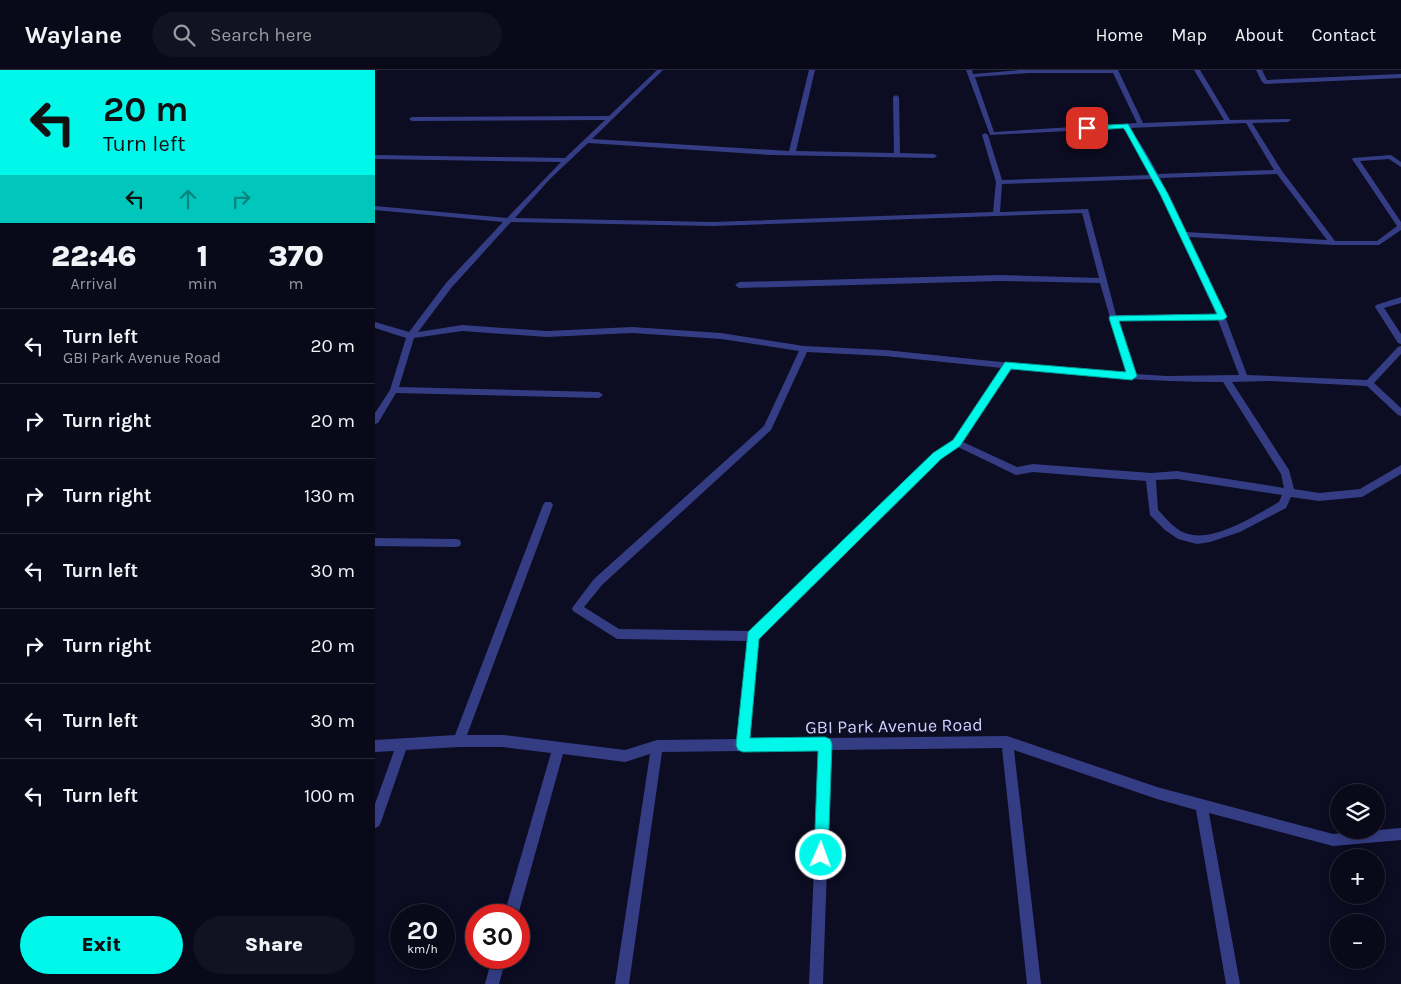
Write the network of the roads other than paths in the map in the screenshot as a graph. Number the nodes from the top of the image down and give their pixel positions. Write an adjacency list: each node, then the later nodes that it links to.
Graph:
1 (660, 70): 11 (street)
2 (812, 70): 20 (street)
3 (1115, 70): 7 (street); 16 (street)
4 (1197, 70): 15 (street)
5 (1259, 70): 9 (street)
6 (1323, 70): 9 (street)
7 (970, 73): 17 (street)
8 (1401, 76): 9 (street)
9 (1330, 79)
10 (896, 96): 21 (street)
11 (611, 118): 12 (street); 19 (street)
12 (412, 119)
13 (1288, 120): 14 (street)
14 (1248, 121): 15 (street); 26 (street)
15 (1228, 122): 16 (street)
16 (1141, 125): 17 (street)
17 (1125, 126): 27 (street)
18 (985, 135): 28 (street)
19 (586, 141): 20 (street); 24 (street)
20 (792, 153): 21 (street)
21 (897, 155): 22 (street)
22 (934, 156)
23 (375, 157): 24 (street)
24 (567, 160): 31 (street)
25 (1401, 165): 32 (street)
26 (1279, 172): 27 (street); 34 (street)
27 (1155, 178): 28 (street); 33 (street)
28 (999, 182): 30 (street)
29 (375, 208): 31 (street)
30 (996, 215): 31 (street); 35 (street)
31 (509, 220): 41 (street)
32 (1400, 227): 34 (street)
33 (1184, 234): 34 (street); 38 (street)
34 (1333, 243)
35 (1103, 281): 36 (street); 39 (street)
36 (739, 285)
37 (1401, 300): 42 (street)
38 (1223, 317): 39 (street); 48 (street)
39 (1113, 318): 46 (street)
40 (375, 324): 41 (street)
41 (411, 336): 44 (street); 50 (street)
42 (1401, 341)
43 (1401, 349): 49 (street)
44 (804, 350): 45 (street); 61 (street)
45 (1009, 365): 46 (street); 54 (street)
46 (1132, 376): 47 (street)
47 (1225, 378): 48 (street); 57 (street)
48 (1244, 378): 49 (street)
49 (1369, 383): 52 (street)
50 (394, 390): 51 (street); 53 (street)
51 (599, 395)
52 (1401, 413)
53 (375, 422)
54 (957, 443): 56 (street); 61 (street)
55 (1401, 469): 57 (street)
56 (1151, 477): 57 (street); 57 (street)
57 (1289, 491)
58 (548, 505): 62 (street)
59 (375, 542): 60 (street)
60 (456, 543)
61 (753, 636): 66 (street)
62 (459, 741): 65 (street, GBI Park Avenue Road); 69 (street, GBI Park Avenue Road)
63 (1007, 742): 64 (street, GBI Park Avenue Road); 70 (street, GBI Park Avenue Road); 78 (street)
64 (825, 744): 66 (street, GBI Park Avenue Road); 77 (street)
65 (402, 745): 67 (street, GBI Park Avenue Road); 71 (street)
66 (743, 745): 68 (street, GBI Park Avenue Road)
67 (375, 746)
68 (657, 746): 69 (street, GBI Park Avenue Road); 76 (street)
69 (559, 747): 73 (street)
70 (1201, 804): 72 (street, GBI Park Avenue Road); 79 (street)
71 (375, 822)
72 (1401, 834)
73 (514, 904)
74 (496, 969): 75 (street)
75 (492, 984)
76 (622, 984)
77 (816, 984)
78 (1035, 984)
79 (1233, 984)

